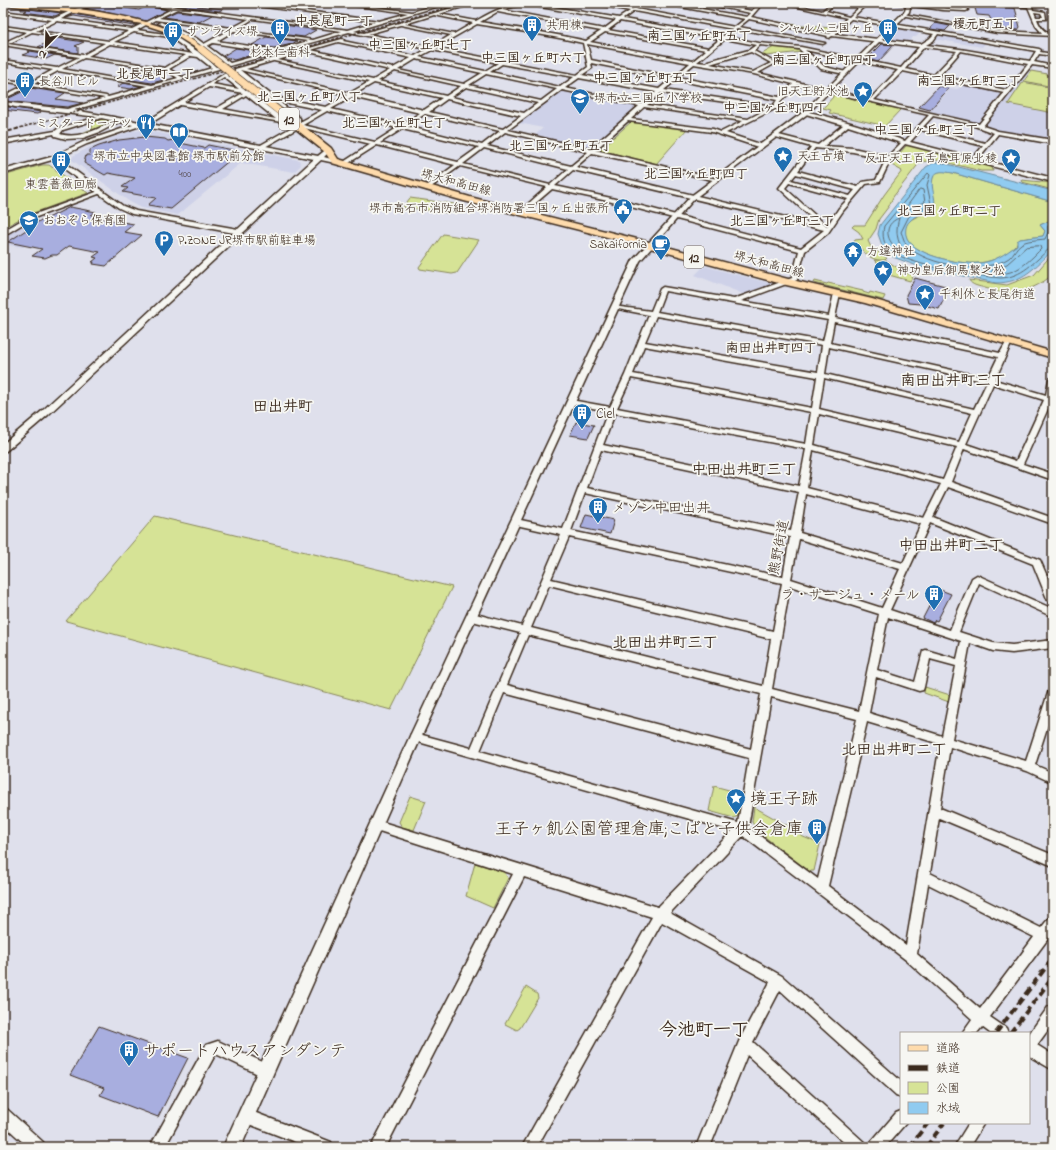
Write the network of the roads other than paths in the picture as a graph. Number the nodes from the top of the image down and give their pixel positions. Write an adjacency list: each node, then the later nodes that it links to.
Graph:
1 (4, 3): 35 (main road, 12)
2 (92, 3): 35 (street)
3 (139, 3): 30 (street)
4 (185, 3): 30 (street)
5 (239, 3): 29 (street)
6 (278, 3): 29 (street)
7 (339, 3): 31 (street)
8 (370, 3): 31 (street)
9 (441, 3): 10 (street)
10 (446, 3): 43 (street)
11 (474, 3): 45 (street)
12 (523, 3): 37 (street); 55 (street)
13 (592, 3): 33 (street)
14 (643, 3): 33 (street)
15 (661, 3): 50 (street)
16 (701, 3): 40 (street)
17 (761, 3): 40 (street)
18 (783, 3): 41 (street)
19 (834, 3): 41 (street)
20 (866, 3): 51 (street)
21 (891, 3): 26 (street)
22 (939, 3): 32 (street)
23 (963, 3): 34 (street)
24 (998, 3): 27 (street)
25 (1040, 3): 28 (street)
26 (909, 4): 32 (street); 47 (street)
27 (1030, 4): 38 (street)
28 (1053, 5)
29 (271, 7): 36 (street); 48 (street)
30 (176, 8): 49 (street); 56 (street)
31 (363, 8): 43 (street)
32 (943, 9): 34 (street)
33 (634, 10): 55 (street); 65 (street)
34 (966, 10): 46 (street)
35 (75, 11): 54 (street); 56 (main road, 12)
36 (265, 11)
37 (496, 11): 59 (street); 71 (street)
38 (1032, 11): 52 (street); 52 (street)
39 (3, 12): 54 (street)
40 (754, 12): 50 (street)
41 (823, 12): 51 (street)
42 (355, 13): 48 (street)
43 (414, 13): 58 (street)
44 (258, 14): 49 (street)
45 (432, 14): 59 (street); 61 (street)
46 (963, 14)
47 (903, 15): 60 (street); 62 (street)
48 (349, 17): 57 (street); 58 (street)
49 (252, 18): 66 (street); 68 (street)
50 (748, 18): 65 (street); 74 (street)
51 (850, 18): 62 (street); 74 (street)
52 (1034, 18): 76 (street)
53 (959, 19): 60 (street)
54 (57, 20): 67 (street); 69 (street)
55 (620, 20): 71 (street); 80 (street)
56 (151, 22): 67 (street); 68 (street); 79 (street); 81 (street); 99 (main road, 12)
57 (341, 22)
58 (382, 22): 70 (street)
59 (475, 23): 77 (street); 87 (street)
60 (956, 23): 75 (street); 76 (street)
61 (400, 24): 73 (street); 77 (street)
62 (893, 25): 72 (street); 84 (street)
63 (336, 26): 66 (street)
64 (3, 27): 69 (street)
65 (735, 28): 80 (street); 89 (street)
66 (332, 29): 70 (street); 83 (street)
67 (132, 30): 79 (street); 88 (street)
68 (233, 30): 83 (street); 86 (street)
69 (32, 31): 88 (street); 90 (street)
70 (349, 31): 73 (street); 83 (street)
71 (605, 31): 87 (street); 96 (street)
72 (937, 33): 75 (street); 93 (street)
73 (363, 34): 85 (street); 94 (street)
74 (831, 34): 84 (street); 89 (street)
75 (946, 34): 103 (street)
76 (1047, 34): 78 (street); 82 (street)
77 (455, 35): 94 (street)
78 (1053, 35)
79 (173, 36): 99 (street)
80 (723, 38): 91 (street); 96 (street)
81 (195, 39): 86 (street); 99 (street)
82 (1044, 39)
83 (316, 40): 100 (street)
84 (877, 40): 93 (street); 109 (street)
85 (337, 41): 97 (street); 107 (street)
86 (212, 42): 99 (street); 100 (street)
87 (588, 42): 111 (street); 114 (street)
88 (108, 43): 104 (street); 106 (street)
89 (823, 43): 102 (street)
90 (3, 44): 106 (street)
91 (759, 44): 95 (street); 101 (street)
92 (1042, 44): 103 (street)
93 (923, 45): 98 (street); 122 (street)
94 (432, 48): 107 (street); 113 (street)
95 (801, 48): 102 (street); 112 (street)
96 (709, 49): 114 (street)
97 (306, 50): 108 (street); 125 (street)
98 (960, 50): 116 (street); 131 (street)
99 (200, 51): 104 (street); 117 (street); 121 (street); 142 (main road, 12, bridge)
100 (277, 51): 117 (street)
101 (751, 51): 118 (street); 127 (street)
102 (815, 51): 109 (street)
103 (1038, 51): 105 (street); 116 (street)
104 (190, 54): 120 (street)
105 (1053, 55)
106 (83, 56): 120 (street); 123 (street)
107 (414, 58): 125 (street); 126 (street)
108 (272, 60): 124 (street); 135 (street)
109 (857, 60): 122 (street); 128 (street)
110 (3, 61): 123 (street)
111 (589, 61): 130 (street); 132 (street)
112 (814, 61): 115 (street); 128 (street)
113 (502, 62): 126 (street); 130 (street)
114 (694, 63): 118 (street); 132 (street)
115 (792, 63)
116 (1032, 63): 119 (street); 145 (street)
117 (230, 65): 121 (street)
118 (707, 65): 127 (street)
119 (1053, 67)
120 (166, 69): 133 (street)
121 (216, 69): 133 (street)
122 (902, 69): 131 (street); 152 (street)
123 (57, 70): 136 (street); 139 (street)
124 (238, 70): 129 (street); 146 (street); 149 (street)
125 (394, 70): 135 (street); 140 (street)
126 (486, 73): 140 (street); 141 (street)
127 (754, 73): 137 (street)
128 (844, 73): 144 (street)
129 (224, 75): 138 (street); 142 (street)
130 (579, 76): 141 (street); 143 (street)
131 (936, 76): 145 (street)
132 (676, 77): 143 (street); 151 (street)
133 (181, 78): 139 (street)
134 (3, 80): 136 (street)
135 (374, 82): 146 (street); 150 (street)
136 (29, 84): 147 (street); 148 (street)
137 (796, 84): 144 (street); 151 (street)
138 (208, 85): 142 (street); 154 (street)
139 (153, 86): 148 (street)
140 (466, 86): 150 (street); 155 (street)
141 (560, 89): 155 (street); 156 (street)
142 (248, 90): 160 (street); 169 (street); 172 (main road, 12)
143 (660, 91): 156 (street); 157 (street)
144 (826, 91): 152 (street); 162 (street)
145 (1007, 92): 173 (street)
146 (352, 95): 158 (street); 161 (street)
147 (3, 98)
148 (110, 98): 159 (street)
149 (271, 98): 158 (street); 172 (street)
150 (447, 98): 161 (street); 164 (street)
151 (780, 99): 157 (street)
152 (870, 101): 163 (street)
153 (3, 103): 159 (street)
154 (179, 103): 160 (street); 170 (street)
155 (542, 103): 164 (street)
156 (644, 106): 167 (street); 168 (street)
157 (775, 107): 162 (street); 168 (street)
158 (326, 109): 172 (street); 174 (street)
159 (69, 110): 165 (street)
160 (218, 110): 169 (street)
161 (425, 112): 174 (street); 176 (street)
162 (806, 112): 171 (street); 180 (street)
163 (932, 114): 173 (street); 175 (street)
164 (525, 115): 176 (street)
165 (103, 117): 166 (street); 177 (street)
166 (121, 120): 170 (street); 177 (street)
167 (629, 120): 179 (street); 191 (street)
168 (747, 120): 179 (street)
169 (282, 121): 172 (street)
170 (141, 124): 189 (street); 192 (street)
171 (847, 124): 182 (street); 188 (street)
172 (298, 126): 184 (street); 189 (street); 190 (main road, 12)
173 (980, 126): 178 (street)
174 (402, 127): 184 (street); 186 (street)
175 (919, 128): 182 (street); 185 (street)
176 (504, 130): 186 (street); 191 (street)
177 (57, 132): 181 (street)
178 (998, 132): 183 (street); 185 (street)
179 (723, 133): 187 (street)
180 (775, 136): 187 (street); 188 (street)
181 (3, 142)
182 (905, 142): 194 (street); 195 (street)
183 (1053, 142)
184 (376, 144): 196 (street); 197 (street)
185 (986, 145): 195 (street)
186 (482, 146): 197 (street); 198 (street)
187 (761, 146): 201 (street)
188 (817, 146): 194 (street); 200 (street)
189 (261, 147): 193 (street)
190 (328, 150): 193 (street); 196 (main road, 12)
191 (593, 151): 198 (street); 201 (street)
192 (53, 158): 199 (street); 207 (street)
193 (320, 158): 196 (street); 213 (street)
194 (889, 158): 206 (street)
195 (975, 159): 202 (street)
196 (340, 162): 205 (main road, 堺大和高田線 / 12)
197 (458, 164): 204 (street); 205 (street)
198 (573, 168): 204 (street); 208 (street)
199 (3, 172)
200 (795, 172): 203 (street); 206 (street)
201 (715, 180): 208 (street)
202 (1053, 180)
203 (788, 181): 209 (street); 212 (street)
204 (552, 187): 210 (street); 211 (street)
205 (427, 188): 210 (main road, 堺大和高田線 / 12)
206 (858, 189): 209 (street)
207 (101, 192): 213 (street); 214 (street)
208 (693, 197): 211 (street); 212 (street)
209 (852, 198): 212 (street)
210 (522, 212): 215 (main road, 堺大和高田線 / 12)
211 (674, 217): 215 (street); 216 (street)
212 (828, 230): 216 (street)
213 (241, 232): 240 (street)
214 (3, 234)
215 (651, 245): 217 (main road, 堺大和高田線 / 12); 220 (street)
216 (802, 250): 217 (street)
217 (786, 282): 218 (main road, 堺大和高田線 / 12); 219 (street)
218 (837, 293): 222 (street, 熊野街道); 223 (main road, 堺大和高田線 / 12)
219 (735, 302): 221 (street); 222 (street)
220 (615, 307): 221 (street); 233 (street)
221 (652, 315): 224 (street); 225 (street)
222 (832, 318): 225 (street, 熊野街道); 227 (street)
223 (1009, 342): 226 (main road, 堺大和高田線 / 12); 227 (street)
224 (642, 344): 228 (street); 229 (street)
225 (826, 344): 229 (street, 熊野街道); 231 (street)
226 (1053, 355)
227 (1003, 356): 231 (street)
228 (629, 375): 234 (street); 235 (street)
229 (821, 375): 235 (street, 熊野街道); 236 (street)
230 (1053, 379): 232 (street)
231 (992, 381): 232 (street); 236 (street)
232 (1051, 399): 241 (street)
233 (571, 402): 234 (street); 248 (street)
234 (612, 410): 238 (street); 239 (street)
235 (816, 411): 237 (street); 239 (street, 熊野街道)
236 (976, 412): 237 (street)
237 (961, 445): 241 (street); 243 (street)
238 (599, 447): 244 (street); 245 (street)
239 (810, 447): 243 (street); 245 (street, 熊野街道)
240 (3, 449)
241 (1018, 465): 242 (street)
242 (1053, 477)
243 (946, 484): 246 (street); 247 (street)
244 (583, 490): 249 (street); 250 (street)
245 (803, 490): 246 (street); 250 (street, 熊野街道)
246 (927, 520): 251 (street); 254 (street)
247 (1053, 521)
248 (516, 522): 249 (street); 257 (street)
249 (566, 533): 252 (street); 253 (street)
250 (795, 535): 251 (street); 253 (street, 熊野街道)
251 (905, 567): 255 (street)
252 (546, 581): 258 (street); 260 (street)
253 (786, 581): 255 (street); 260 (street, 熊野街道)
254 (1053, 601)
255 (884, 613): 259 (street); 264 (street)
256 (1053, 613): 259 (street)
257 (472, 617): 258 (street); 269 (street)
258 (526, 630): 265 (street); 266 (street)
259 (953, 635): 261 (street)
260 (776, 636): 266 (street, 熊野街道)
261 (966, 639): 262 (street); 263 (street)
262 (1053, 644)
263 (961, 664): 264 (street); 270 (street)
264 (872, 672): 268 (street)
265 (501, 688): 271 (street); 272 (street)
266 (767, 691): 268 (street); 272 (street, 熊野街道)
267 (1052, 697): 273 (street)
268 (863, 716): 270 (street); 281 (street)
269 (416, 737): 271 (street); 276 (street)
270 (946, 741): 273 (street); 275 (street)
271 (474, 753): 277 (street)
272 (756, 755): 277 (street, 熊野街道)
273 (1029, 767): 274 (street)
274 (1053, 778)
275 (934, 810): 278 (street); 280 (street)
276 (376, 825): 279 (street); 295 (street)
277 (742, 829): 281 (street); 282 (street)
278 (1053, 861)
279 (521, 871): 282 (street); 305 (street)
280 (923, 876): 284 (street); 285 (street)
281 (821, 889): 285 (street)
282 (660, 914): 286 (street); 306 (street)
283 (1053, 922): 284 (street)
284 (1042, 935): 288 (street)
285 (910, 956): 288 (street)
286 (778, 980): 291 (street); 296 (street)
287 (1053, 1012): 292 (street)
288 (981, 1018): 289 (street); 290 (street)
289 (970, 1032)
290 (1000, 1032)
291 (745, 1044): 307 (street); 308 (street)
292 (1030, 1044)
293 (1030, 1049): 294 (street)
294 (1053, 1063)
295 (266, 1071): 298 (street); 302 (street)
296 (900, 1089)
297 (3, 1115): 301 (street)
298 (246, 1116): 303 (street); 304 (street)
299 (900, 1119): 309 (street)
300 (976, 1124): 310 (street)
301 (38, 1147)
302 (157, 1147)
303 (232, 1147)
304 (326, 1147)
305 (378, 1147)
306 (529, 1147)
307 (703, 1147)
308 (859, 1147)
309 (876, 1147)
310 (961, 1147)

